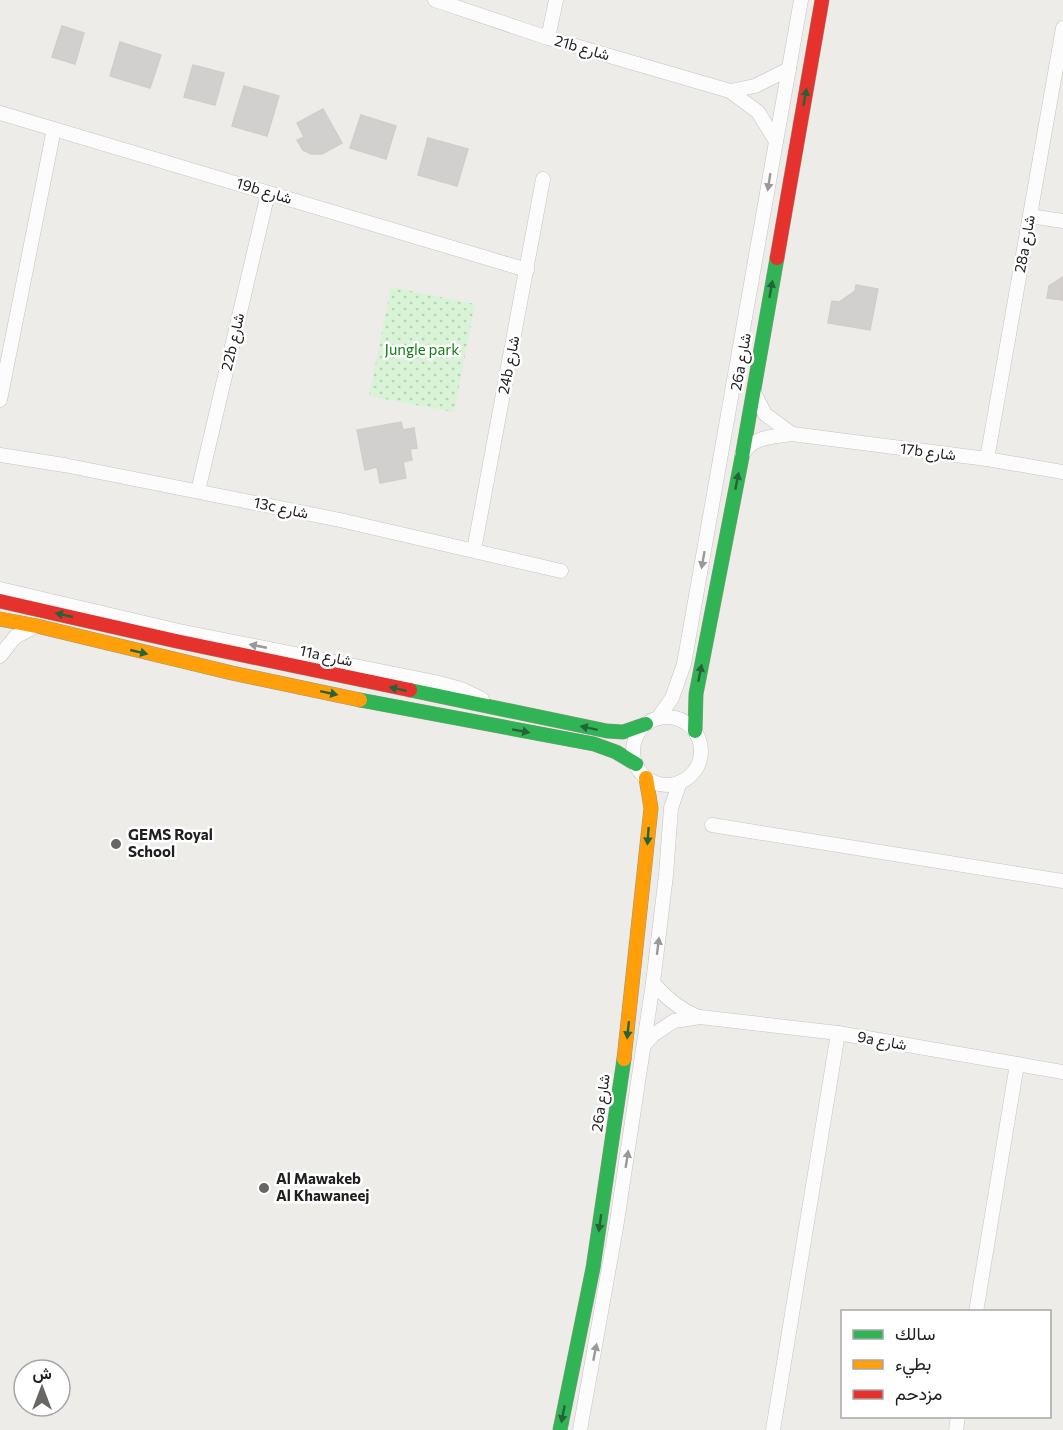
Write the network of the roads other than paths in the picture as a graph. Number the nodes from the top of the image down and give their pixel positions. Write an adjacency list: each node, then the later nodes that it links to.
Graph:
1 (435, 0): 6 (street, 21b شارع)
2 (556, 0): 6 (street)
3 (801, 0): 7 (street, 26a شارع)
4 (822, 0): 17 (street, 26a شارع, one-way to 4)
5 (1063, 28): 14 (street, 28a شارع)
6 (548, 38): 8 (street, 21b شارع)
7 (789, 69): 8 (street, 21b شارع); 11 (street, 26a شارع)
8 (730, 91): 11 (street, 21b شارع)
9 (0, 113): 10 (street, 19b شارع)
10 (54, 129): 13 (street, 19b شارع); 18 (street)
11 (776, 141): 33 (street, 26a شارع, one-way to 33)
12 (543, 179): 16 (street, 24b شارع)
13 (268, 193): 16 (street, 19b شارع); 24 (street, 22b شارع)
14 (1030, 216): 15 (street); 22 (street, 28a شارع)
15 (1063, 221)
16 (528, 270): 25 (street, 24b شارع)
17 (753, 391): 19 (street, 17b شارع); 21 (street, 26a شارع)
18 (0, 400)
19 (792, 434): 21 (street, 17b شارع); 22 (street, 17b شارع)
20 (0, 455): 24 (street, 13c شارع)
21 (741, 456): 34 (street, 26a شارع, one-way to 21)
22 (987, 459): 23 (street, 17b شارع)
23 (1063, 472)
24 (198, 491): 25 (street, 13c شارع)
25 (474, 550): 26 (street, 13c شارع)
26 (561, 571)
27 (0, 589): 32 (street, one-way to 27)
28 (0, 601): 32 (street, 11a شارع, one-way to 28)
29 (0, 620): 30 (street)
30 (37, 626): 31 (street); 35 (street, one-way to 35)
31 (0, 656)
32 (497, 708): 33 (street, 11a شارع, one-way to 32)
33 (652, 721): 34 (street); 35 (street)
34 (695, 730): 37 (street)
35 (636, 764): 36 (street)
36 (646, 778): 37 (street); 48 (street, 26a شارع, one-way to 48)
37 (680, 782): 40 (street, one-way to 37)
38 (712, 825): 39 (street)
39 (1063, 881)
40 (653, 983): 41 (street, 9a شارع); 43 (street)
41 (700, 1017): 42 (street, 9a شارع); 43 (street, 9a شارع)
42 (838, 1033): 44 (street, 9a شارع); 49 (street)
43 (644, 1045): 47 (street, one-way to 43)
44 (1017, 1064): 45 (street, 9a شارع); 46 (street)
45 (1063, 1072)
46 (976, 1310)
47 (581, 1429)
48 (560, 1430)
49 (773, 1430)

